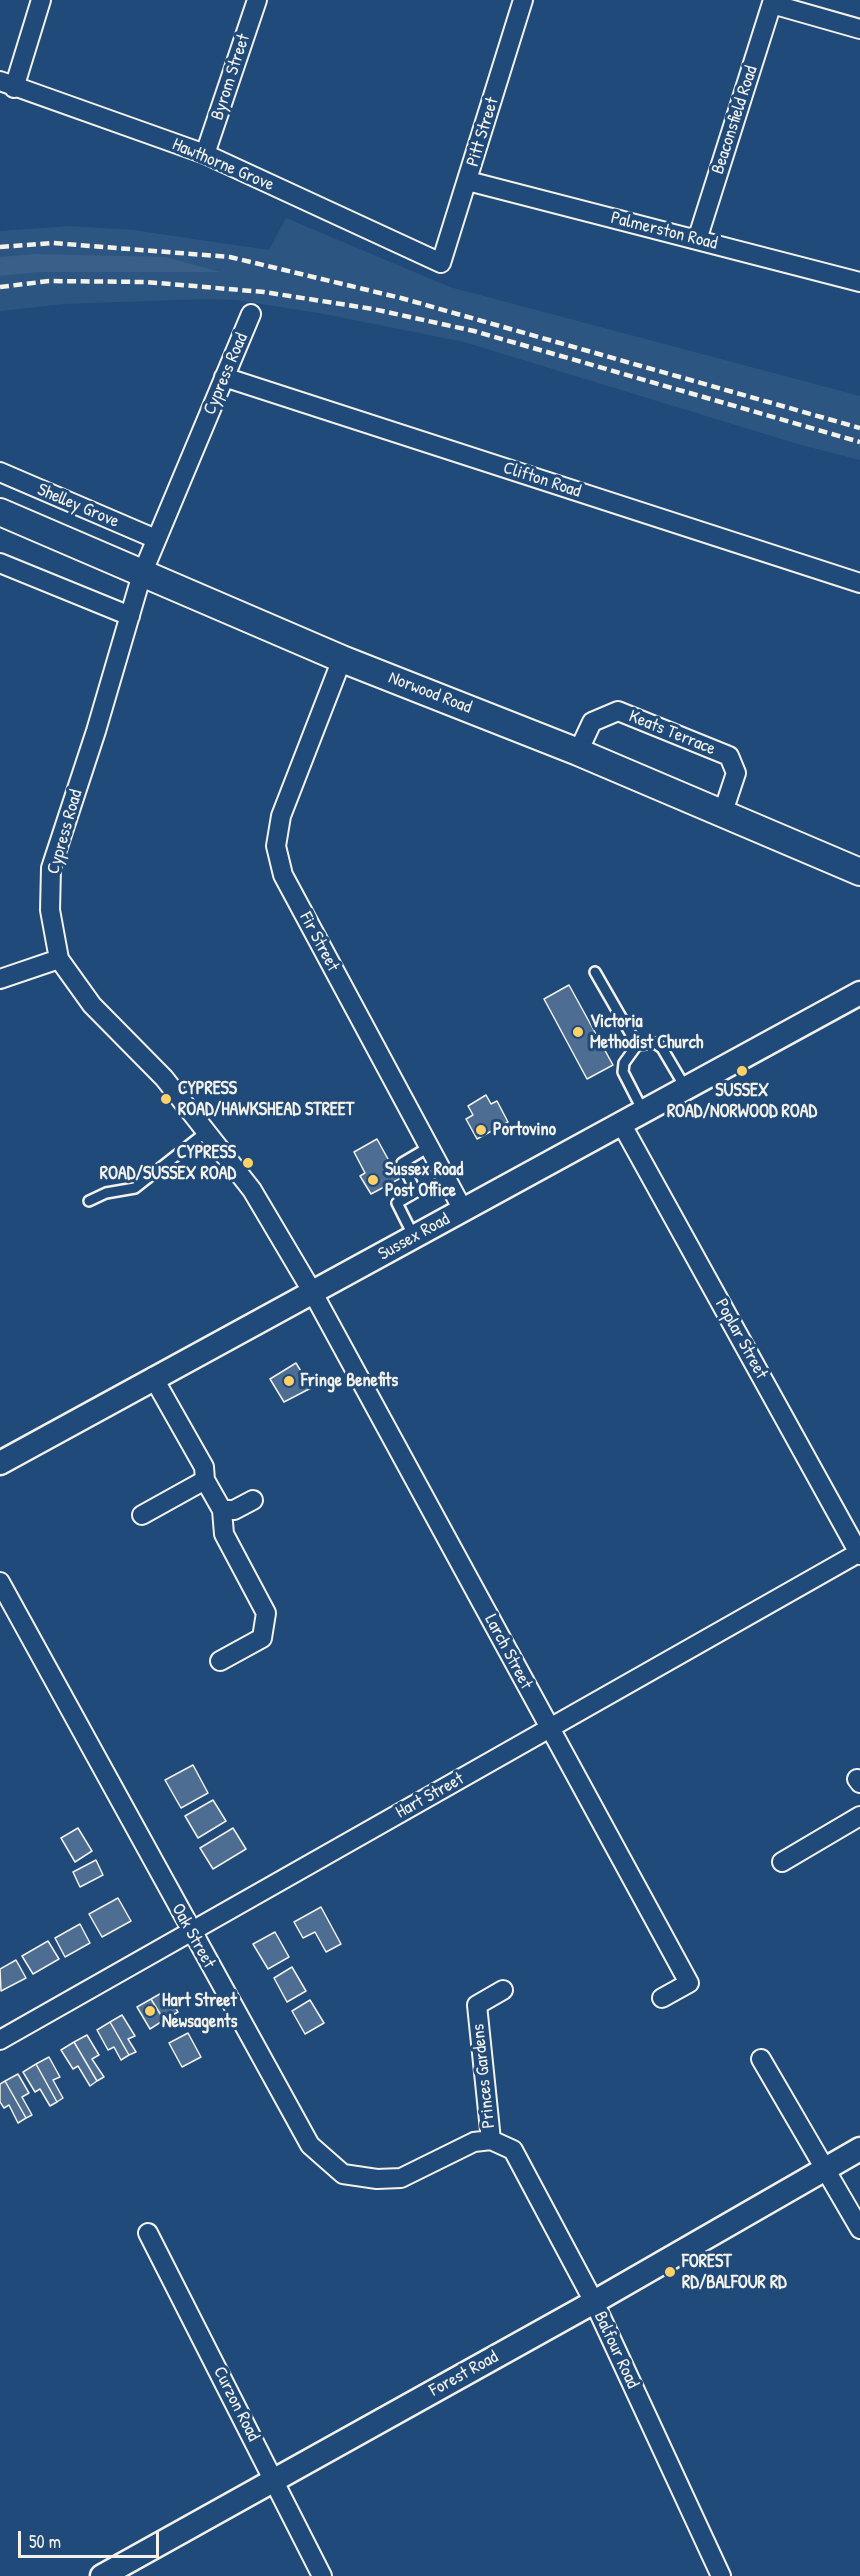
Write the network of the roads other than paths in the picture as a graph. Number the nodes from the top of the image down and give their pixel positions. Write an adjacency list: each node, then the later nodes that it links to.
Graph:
1 (41, 0): 6 (street)
2 (257, 0): 7 (street, Byrom Street)
3 (523, 0): 8 (street, Pitt Street)
4 (773, 2): 5 (street); 9 (street, Beaconsfield Road)
5 (860, 29)
6 (7, 84): 7 (street, Hawthorne Grove)
7 (205, 154): 10 (street, Hawthorne Grove)
8 (468, 181): 9 (street, Palmerston Road); 10 (street, Pitt Street)
9 (697, 240): 11 (street, Palmerston Road)
10 (441, 263)
11 (860, 282)
12 (251, 314): 13 (street, Cypress Road)
13 (224, 377): 16 (street, Cypress Road); 19 (street, Clifton Road)
14 (0, 472): 16 (street, Shelley Grove)
15 (0, 512): 18 (main road, Norwood Road)
16 (156, 539): 18 (street, Cypress Road)
17 (0, 563): 20 (street)
18 (141, 574): 20 (street, Cypress Road); 21 (main road, Norwood Road)
19 (860, 583)
20 (130, 616): 25 (street, Cypress Road)
21 (342, 659): 22 (main road, Norwood Road); 34 (street, Fir Street)
22 (578, 752): 23 (main road, Norwood Road); 23 (street, Keats Terrace)
23 (723, 812): 24 (main road, Norwood Road)
24 (860, 873)
25 (59, 959): 27 (street); 33 (street, Cypress Road)
26 (596, 972): 29 (lane)
27 (0, 979)
28 (860, 993): 30 (street, Sussex Road)
29 (637, 1046): 30 (lane); 31 (lane)
30 (686, 1088): 31 (street, Sussex Road)
31 (643, 1111): 32 (street, Sussex Road)
32 (621, 1123): 36 (street, Sussex Road); 45 (street, Poplar Street)
33 (206, 1132): 35 (lane); 38 (street, Cypress Road)
34 (429, 1147): 36 (street, Fir Street); 37 (lane)
35 (89, 1201)
36 (463, 1210): 37 (street, Sussex Road)
37 (414, 1237): 38 (street, Sussex Road)
38 (313, 1293): 39 (street, Sussex Road); 48 (street, Larch Street)
39 (153, 1377): 40 (street, Sussex Road); 41 (street)
40 (0, 1463)
41 (205, 1480): 43 (street); 44 (street)
42 (254, 1500): 43 (street)
43 (222, 1510): 47 (street)
44 (142, 1515)
45 (860, 1553): 48 (street, Hart Street)
46 (0, 1582): 51 (street, Oak Street)
47 (220, 1660)
48 (549, 1728): 51 (street, Hart Street); 53 (street, Larch Street)
49 (860, 1816): 50 (street)
50 (782, 1862)
51 (190, 1930): 54 (street, Hart Street); 56 (street, Oak Street)
52 (502, 1990): 56 (street, Princes Gardens)
53 (662, 1998)
54 (0, 2040)
55 (761, 2059): 58 (street)
56 (491, 2140): 61 (street, Balfour Road)
57 (860, 2149): 58 (street, Forest Road)
58 (825, 2169): 59 (street); 61 (street, Forest Road)
59 (860, 2229)
60 (148, 2233): 62 (street, Curzon Road)
61 (594, 2302): 62 (street, Forest Road); 65 (street, Balfour Road)
62 (274, 2479): 63 (street, Forest Road); 64 (street, Curzon Road)
63 (102, 2576)
64 (322, 2576)
65 (721, 2576)

